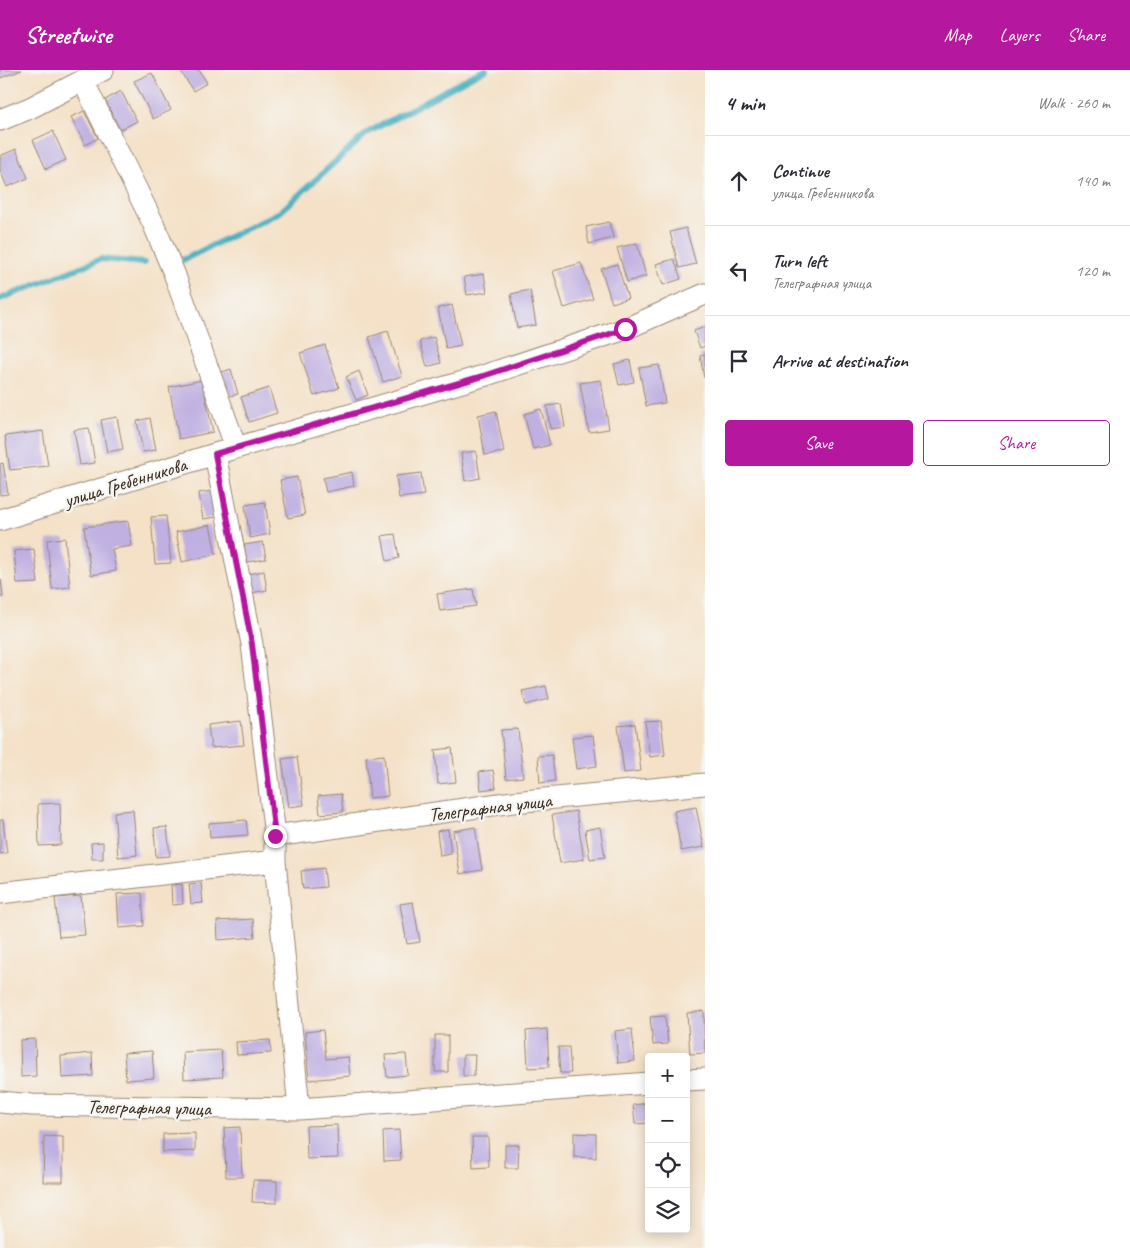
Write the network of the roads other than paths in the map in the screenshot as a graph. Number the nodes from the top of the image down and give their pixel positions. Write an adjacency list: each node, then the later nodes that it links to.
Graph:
1 (102, 70): 2 (street)
2 (83, 80): 3 (street); 5 (street)
3 (0, 120)
4 (705, 294): 5 (street, улица Гребенникова)
5 (236, 448): 6 (street, улица Гребенникова)
6 (215, 454): 7 (street, улица Гребенникова); 9 (street)
7 (0, 520)
8 (705, 784): 9 (street, Телеграфная улица)
9 (275, 836): 10 (street)
10 (275, 861): 11 (street); 16 (street)
11 (0, 893)
12 (705, 1079): 13 (street)
13 (690, 1080)
14 (645, 1083): 16 (street, Телеграфная улица)
15 (0, 1102): 16 (street, Телеграфная улица)
16 (299, 1109)

